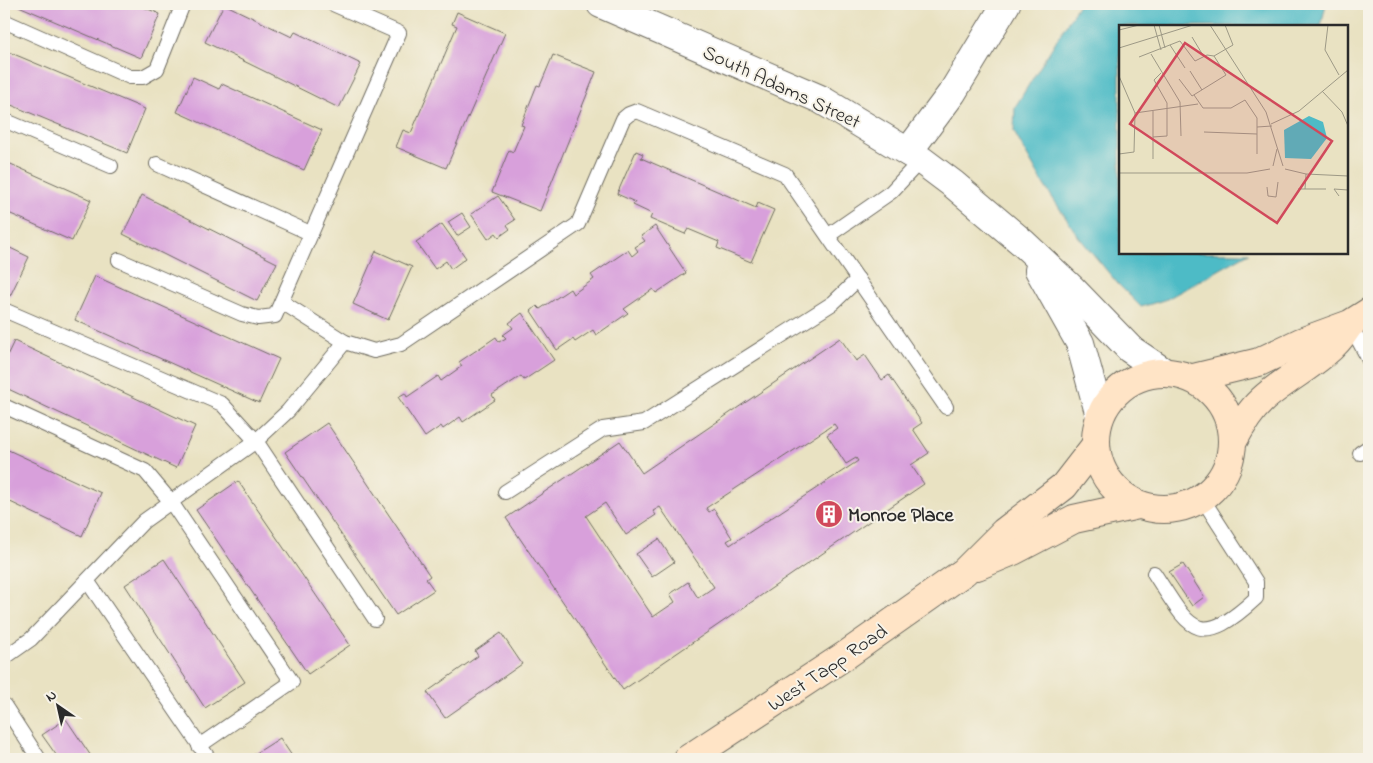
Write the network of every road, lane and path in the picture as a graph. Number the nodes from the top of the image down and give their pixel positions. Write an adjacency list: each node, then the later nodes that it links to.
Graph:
1 (333, 4): 10 (lane)
2 (601, 4): 7 (street, South Adams Street)
3 (1006, 4): 7 (street)
4 (180, 5): 5 (lane)
5 (4, 20)
6 (4, 120): 9 (lane)
7 (914, 156): 11 (lane); 12 (street, South Adams Street)
8 (157, 164): 10 (lane)
9 (111, 166)
10 (310, 232): 15 (lane)
11 (829, 235): 14 (lane); 18 (lane)
12 (1023, 243): 20 (street, South Adams Street); 24 (street, South Adams Street)
13 (119, 260): 15 (lane)
14 (858, 279): 23 (lane); 28 (lane)
15 (282, 302): 18 (lane)
16 (4, 310): 25 (lane)
17 (1359, 318): 19 (lane); 21 (main road, West Tapp Road); 26 (main road, West Tapp Road)
18 (345, 342): 25 (lane)
19 (1369, 360)
20 (1164, 372): 21 (main road, West Tapp Road); 24 (main road, West Tapp Road)
21 (1193, 378): 26 (main road, West Tapp Road)
22 (4, 406): 30 (lane)
23 (946, 407)
24 (1100, 416): 27 (main road, West Tapp Road)
25 (256, 441): 30 (lane); 35 (lane)
26 (1233, 441): 29 (main road, West Tapp Road)
27 (1095, 446): 31 (main road, West Tapp Road); 32 (main road, West Tapp Road)
28 (505, 492)
29 (1202, 498): 31 (main road, West Tapp Road); 33 (lane)
30 (171, 502): 34 (lane); 38 (lane)
31 (1138, 505): 32 (main road, West Tapp Road)
32 (964, 572): 41 (main road, West Tapp Road)
33 (1154, 573)
34 (88, 582): 36 (lane); 38 (lane)
35 (375, 619)
36 (4, 658)
37 (4, 705): 39 (lane)
38 (199, 746): 40 (lane)
39 (39, 759)
40 (209, 759)
41 (688, 759)

